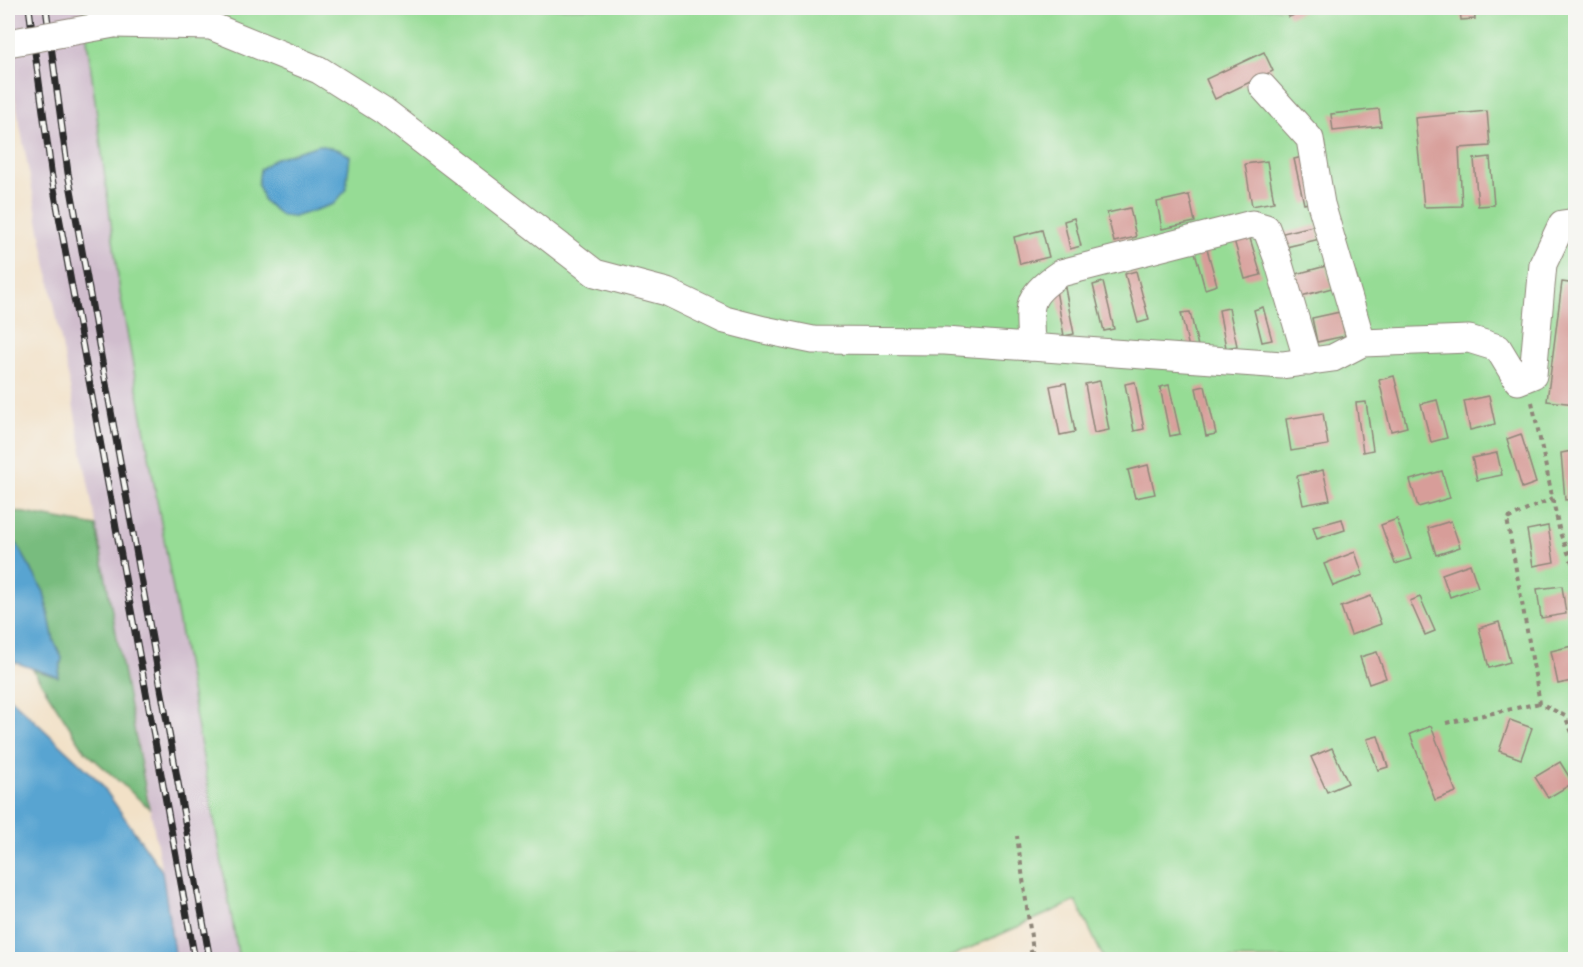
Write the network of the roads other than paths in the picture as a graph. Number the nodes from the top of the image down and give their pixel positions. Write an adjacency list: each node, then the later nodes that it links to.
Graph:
1 (8, 43): 5 (lane, bridge)
2 (1263, 87): 4 (lane)
3 (1575, 222): 4 (lane)
4 (1362, 343): 6 (lane)
5 (1031, 347): 6 (lane); 6 (lane)
6 (1308, 362)

